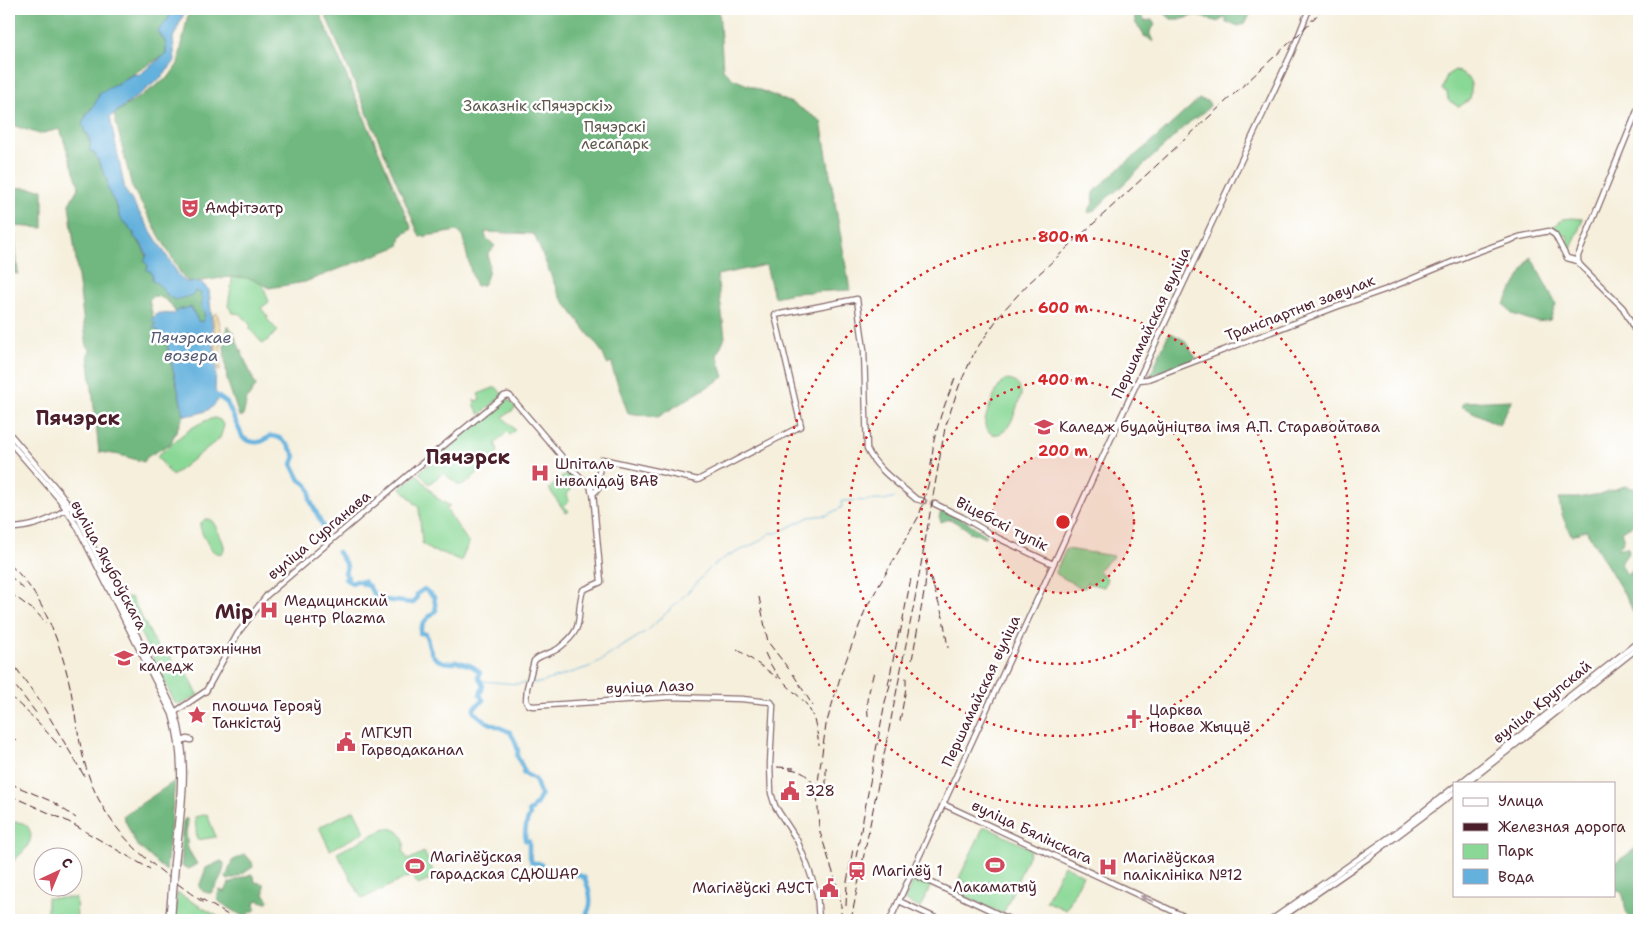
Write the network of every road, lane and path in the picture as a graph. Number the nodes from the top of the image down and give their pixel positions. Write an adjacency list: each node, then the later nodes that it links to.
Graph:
1 (1309, 9): 5 (main road, Першамайская вуліца)
2 (1639, 106): 3 (main road)
3 (1578, 261): 4 (main road); 5 (main road, Транспартны завулак)
4 (1639, 338)
5 (1139, 380): 13 (main road, Першамайская вуліца)
6 (9, 433): 11 (main road, вуліца Якубоўскага)
7 (9, 441): 11 (main road, вуліца Якубоўскага)
8 (592, 490): 9 (main road); 17 (main road, вуліца Сурганава); 31 (main road, вуліца Лазо)
9 (922, 501)
10 (937, 505): 13 (main road, Віцебскі тупік)
11 (68, 507): 12 (main road); 16 (main road, вуліца Якубоўскага); 18 (main road, вуліца Якубоўскага)
12 (9, 528)
13 (1054, 564): 26 (main road, Першамайская вуліца)
14 (1639, 641): 22 (main road, вуліца Крупскай)
15 (1639, 647): 23 (main road, вуліца Крупскай)
16 (170, 701): 17 (main road); 18 (main road, вуліца Якубоўскага)
17 (183, 707): 18 (main road, вуліца Сурганава); 19 (main road)
18 (173, 713): 19 (main road, вуліца Якубоўскага); 27 (main road, вуліца Якубоўскага)
19 (178, 721): 21 (main road, вуліца Якубоўскага)
20 (191, 740): 21 (main road)
21 (182, 741): 27 (main road, вуліца Якубоўскага)
22 (1461, 782)
23 (1468, 782)
24 (1453, 789): 36 (main road)
25 (1453, 794): 37 (main road)
26 (943, 804): 28 (main road, Першамайская вуліца); 35 (main road, вуліца Бялінскага, one-way to 26)
27 (175, 864): 30 (main road, вуліца Якубоўскага, bridge)
28 (911, 872): 29 (main road, Першамайская вуліца); 34 (main road)
29 (899, 901): 32 (main road, Першамайская вуліца); 33 (main road)
30 (170, 920)
31 (819, 920)
32 (890, 920)
33 (940, 920)
34 (1010, 920)
35 (1192, 920)
36 (1271, 920)
37 (1278, 920)

